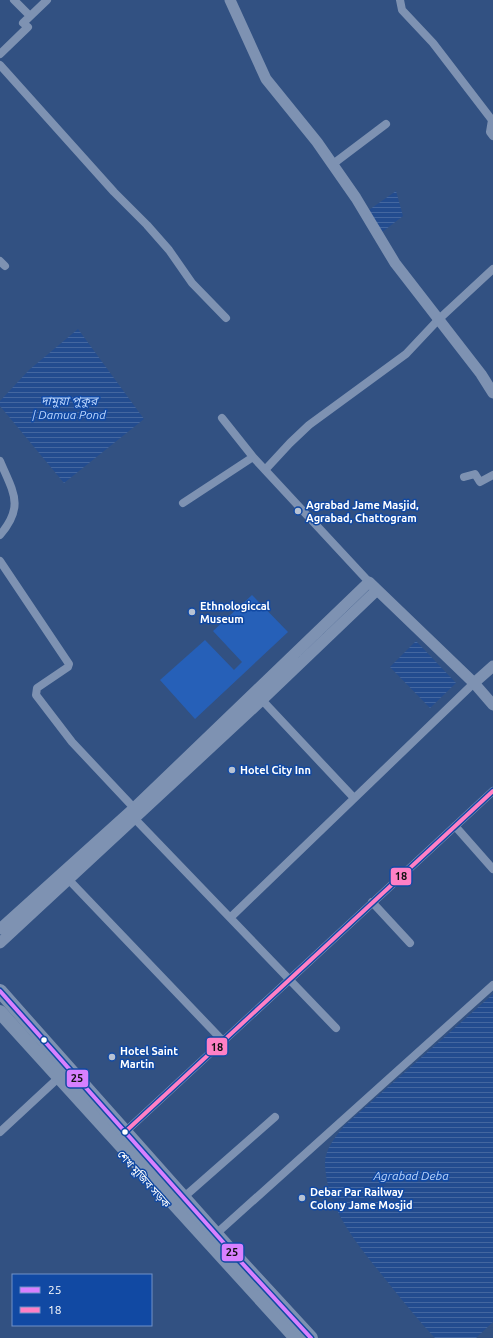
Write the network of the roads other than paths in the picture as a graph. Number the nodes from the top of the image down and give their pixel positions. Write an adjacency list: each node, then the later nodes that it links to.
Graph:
1 (14, 0): 5 (street)
2 (47, 0): 5 (street)
3 (230, 0): 11 (street)
4 (400, 0): 8 (street)
5 (30, 16): 6 (street)
6 (0, 54)
7 (0, 65): 13 (street)
8 (492, 117): 10 (street)
9 (386, 124): 11 (street)
10 (493, 136)
11 (333, 164): 14 (street)
12 (493, 269): 14 (street)
13 (226, 318)
14 (438, 320): 15 (street); 19 (street)
15 (493, 392)
16 (222, 418): 17 (street)
17 (253, 457): 19 (street); 22 (street)
18 (0, 461): 23 (street)
19 (265, 470): 25 (street)
20 (493, 475): 21 (street)
21 (464, 477)
22 (183, 503)
23 (0, 535)
24 (0, 561): 32 (street)
25 (373, 586): 27 (street); 28 (street); 32 (street)
26 (493, 666): 27 (street)
27 (474, 683): 29 (street); 31 (street)
28 (262, 700): 31 (street); 32 (street)
29 (493, 705)
30 (493, 790): 33 (street)
31 (354, 798): 37 (street)
32 (134, 813): 35 (street); 37 (street); 38 (street)
33 (454, 826): 34 (street); 36 (street)
34 (493, 869)
35 (69, 880): 39 (street); 47 (street)
36 (372, 902): 40 (street); 41 (street)
37 (231, 917): 41 (street)
38 (0, 929)
39 (0, 943)
40 (410, 943)
41 (289, 978): 46 (street); 47 (street)
42 (493, 985): 53 (street)
43 (0, 992): 51 (highway, শেখ মুজিব সড়ক); 56 (highway, bridge)
44 (0, 1012): 55 (highway)
45 (0, 1020): 48 (highway, শেখ মুজিব সড়ক)
46 (336, 1028)
47 (222, 1040): 51 (street)
48 (55, 1081): 50 (street); 54 (highway, শেখ মুজিব সড়ক)
49 (275, 1117): 52 (street)
50 (0, 1132)
51 (124, 1132): 52 (highway, শেখ মুজিব সড়ক)
52 (184, 1196): 53 (highway, শেখ মুজিব সড়ক)
53 (217, 1233): 56 (highway, শেখ মুজিব সড়ক)
54 (288, 1338)
55 (296, 1338)
56 (311, 1338)

